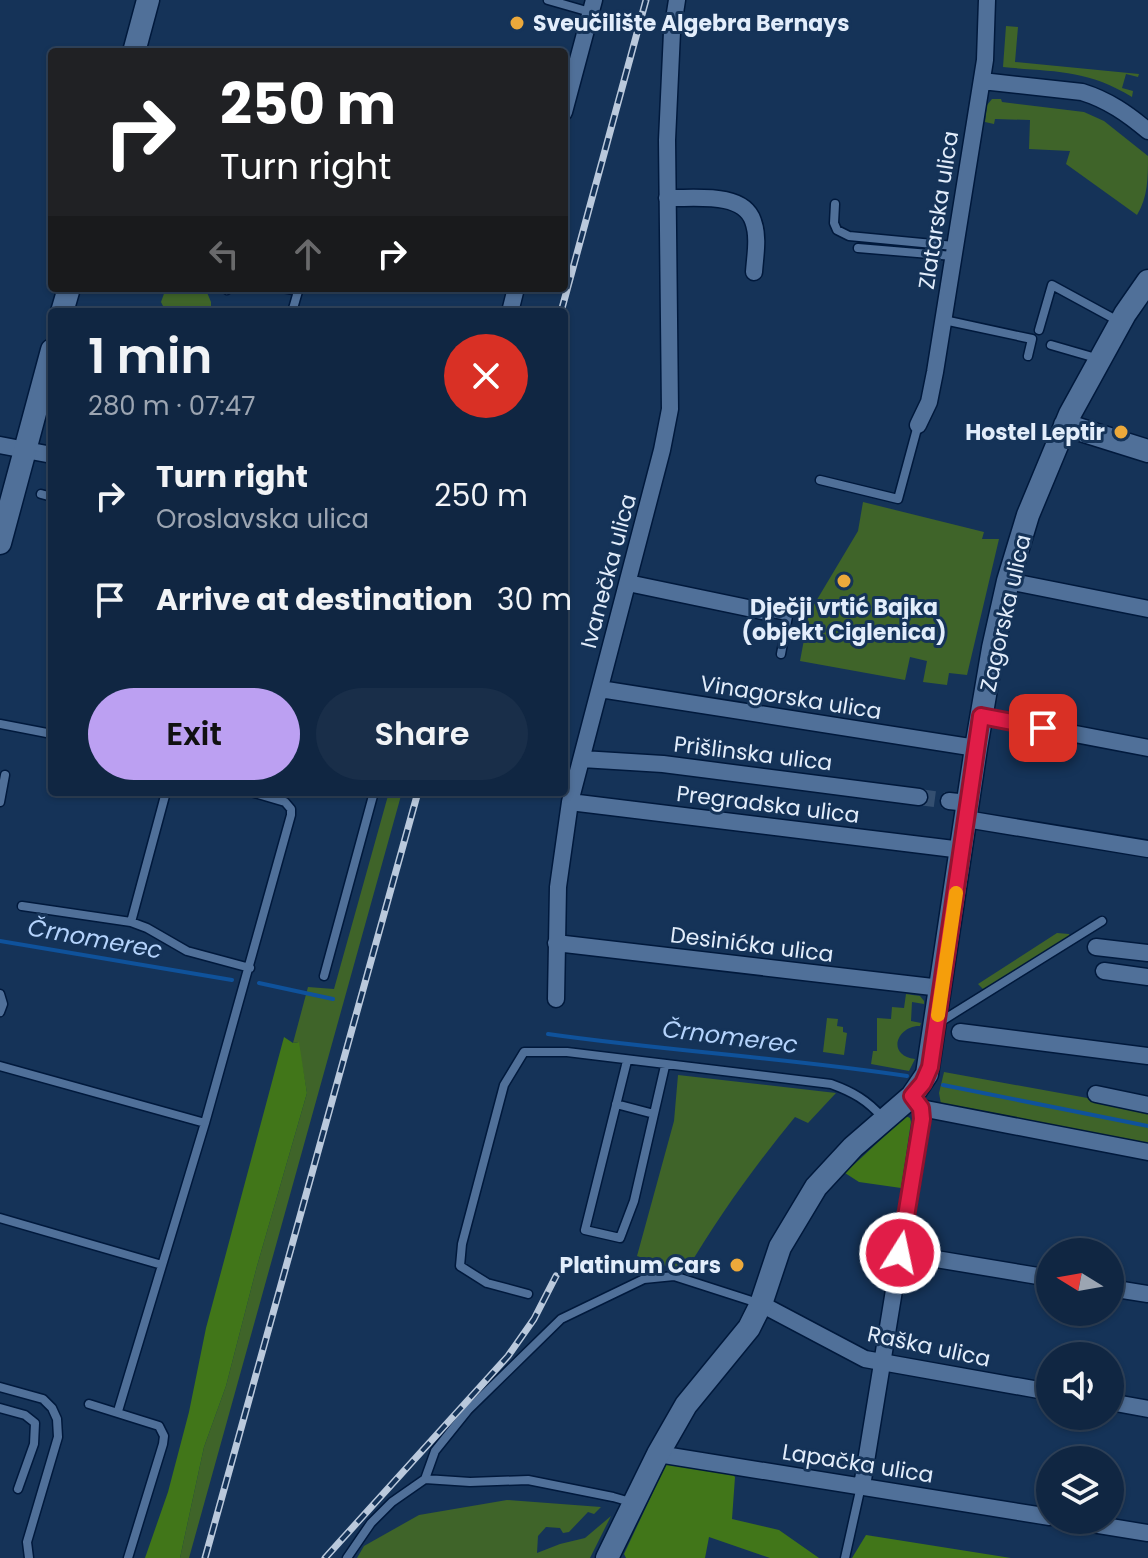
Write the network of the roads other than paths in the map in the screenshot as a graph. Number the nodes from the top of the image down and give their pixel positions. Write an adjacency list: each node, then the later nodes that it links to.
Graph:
1 (148, 0): 6 (street)
2 (548, 0): 5 (lane)
3 (677, 0): 10 (street, Ivanečka ulica)
4 (987, 0): 7 (street, Zlatarska ulica)
5 (593, 6): 8 (street)
6 (135, 48)
7 (982, 81): 9 (street); 13 (street, Zlatarska ulica)
8 (568, 97)
9 (1148, 131)
10 (667, 198): 14 (street); 34 (street, Ivanečka ulica)
11 (835, 204): 13 (lane)
12 (858, 248): 13 (lane)
13 (954, 251): 16 (street, Zlatarska ulica)
14 (754, 272)
15 (1148, 281): 17 (street, Zagorska ulica)
16 (943, 320): 20 (lane); 23 (street, Zlatarska ulica)
17 (1121, 322): 18 (lane); 24 (street, Zagorska ulica)
18 (1039, 330)
19 (1051, 345): 21 (lane)
20 (1028, 356)
21 (1089, 356)
22 (47, 385): 26 (street)
23 (918, 425): 29 (lane)
24 (1065, 425): 27 (street); 33 (street, Zagorska ulica)
25 (0, 445): 26 (street)
26 (24, 450): 28 (street); 32 (street)
27 (1148, 451)
28 (48, 454)
29 (820, 480)
30 (41, 494): 31 (lane)
31 (48, 496)
32 (0, 543)
33 (1008, 581): 35 (street); 39 (street, Zagorska ulica)
34 (628, 583): 36 (street); 38 (street, Ivanečka ulica)
35 (1148, 609)
36 (767, 612): 37 (lane)
37 (781, 654)
38 (600, 689): 42 (street, Vinagorska ulica); 44 (street, Ivanečka ulica)
39 (981, 716): 42 (street, Zagorska ulica); 43 (street)
40 (0, 724): 41 (lane)
41 (48, 733)
42 (976, 748): 52 (street, Zagorska ulica)
43 (1148, 748)
44 (582, 759): 49 (street, Prišlinska ulica); 51 (street, Ivanečka ulica)
45 (5, 775): 50 (lane)
46 (165, 796): 57 (lane)
47 (265, 796): 61 (lane)
48 (373, 796): 63 (lane)
49 (919, 797)
50 (0, 802)
51 (570, 802): 54 (street, Pregradska ulica); 58 (street, Ivanečka ulica)
52 (961, 808): 53 (street); 54 (street, Zagorska ulica)
53 (1148, 849)
54 (962, 850): 65 (street, Zagorska ulica)
55 (22, 906): 57 (lane)
56 (1102, 921): 69 (lane)
57 (131, 922): 61 (lane)
58 (556, 943): 65 (street, Desinićka ulica); 67 (street, Ivanečka ulica)
59 (1096, 947): 60 (street)
60 (1148, 953)
61 (250, 968): 81 (lane)
62 (1104, 971): 64 (street)
63 (324, 976)
64 (1148, 977)
65 (941, 988): 69 (street, Zagorska ulica)
66 (0, 994): 68 (lane)
67 (556, 999)
68 (0, 1012)
69 (936, 1025): 76 (street, Zagorska ulica)
70 (960, 1032): 71 (street)
71 (1148, 1056)
72 (627, 1061): 74 (lane); 77 (lane); 88 (lane)
73 (0, 1066): 81 (lane)
74 (665, 1066): 79 (lane); 80 (lane)
75 (1096, 1094): 78 (street)
76 (916, 1102): 80 (street); 82 (street); 84 (street, Zagorska ulica)
77 (616, 1104): 79 (lane); 79 (lane)
78 (1148, 1105)
79 (654, 1114)
80 (885, 1120): 90 (street)
81 (205, 1123): 85 (lane)
82 (1148, 1152)
83 (0, 1218): 85 (lane)
84 (900, 1253): 86 (street); 91 (street, Zagorska ulica)
85 (162, 1265): 98 (lane)
86 (1036, 1276)
87 (1124, 1290): 89 (street)
88 (528, 1294)
89 (1148, 1294)
90 (761, 1304): 91 (street, Raška ulica); 99 (street); 100 (lane)
91 (882, 1363): 93 (street, Raška ulica); 101 (street, Zagorska ulica)
92 (0, 1387): 107 (lane)
93 (1036, 1390)
94 (89, 1404): 98 (lane)
95 (1124, 1405): 97 (street)
96 (0, 1408): 102 (lane)
97 (1148, 1409)
98 (118, 1411): 108 (lane)
99 (658, 1454): 101 (street, Lapačka ulica); 103 (street)
100 (425, 1479): 103 (lane); 109 (lane)
101 (862, 1486): 104 (street, Lapačka ulica); 111 (lane)
102 (18, 1489)
103 (634, 1503): 110 (street)
104 (1036, 1515)
105 (1124, 1529): 106 (street)
106 (1148, 1533)
107 (29, 1558)
108 (128, 1558)
109 (347, 1558)
110 (607, 1558)
111 (845, 1558)

